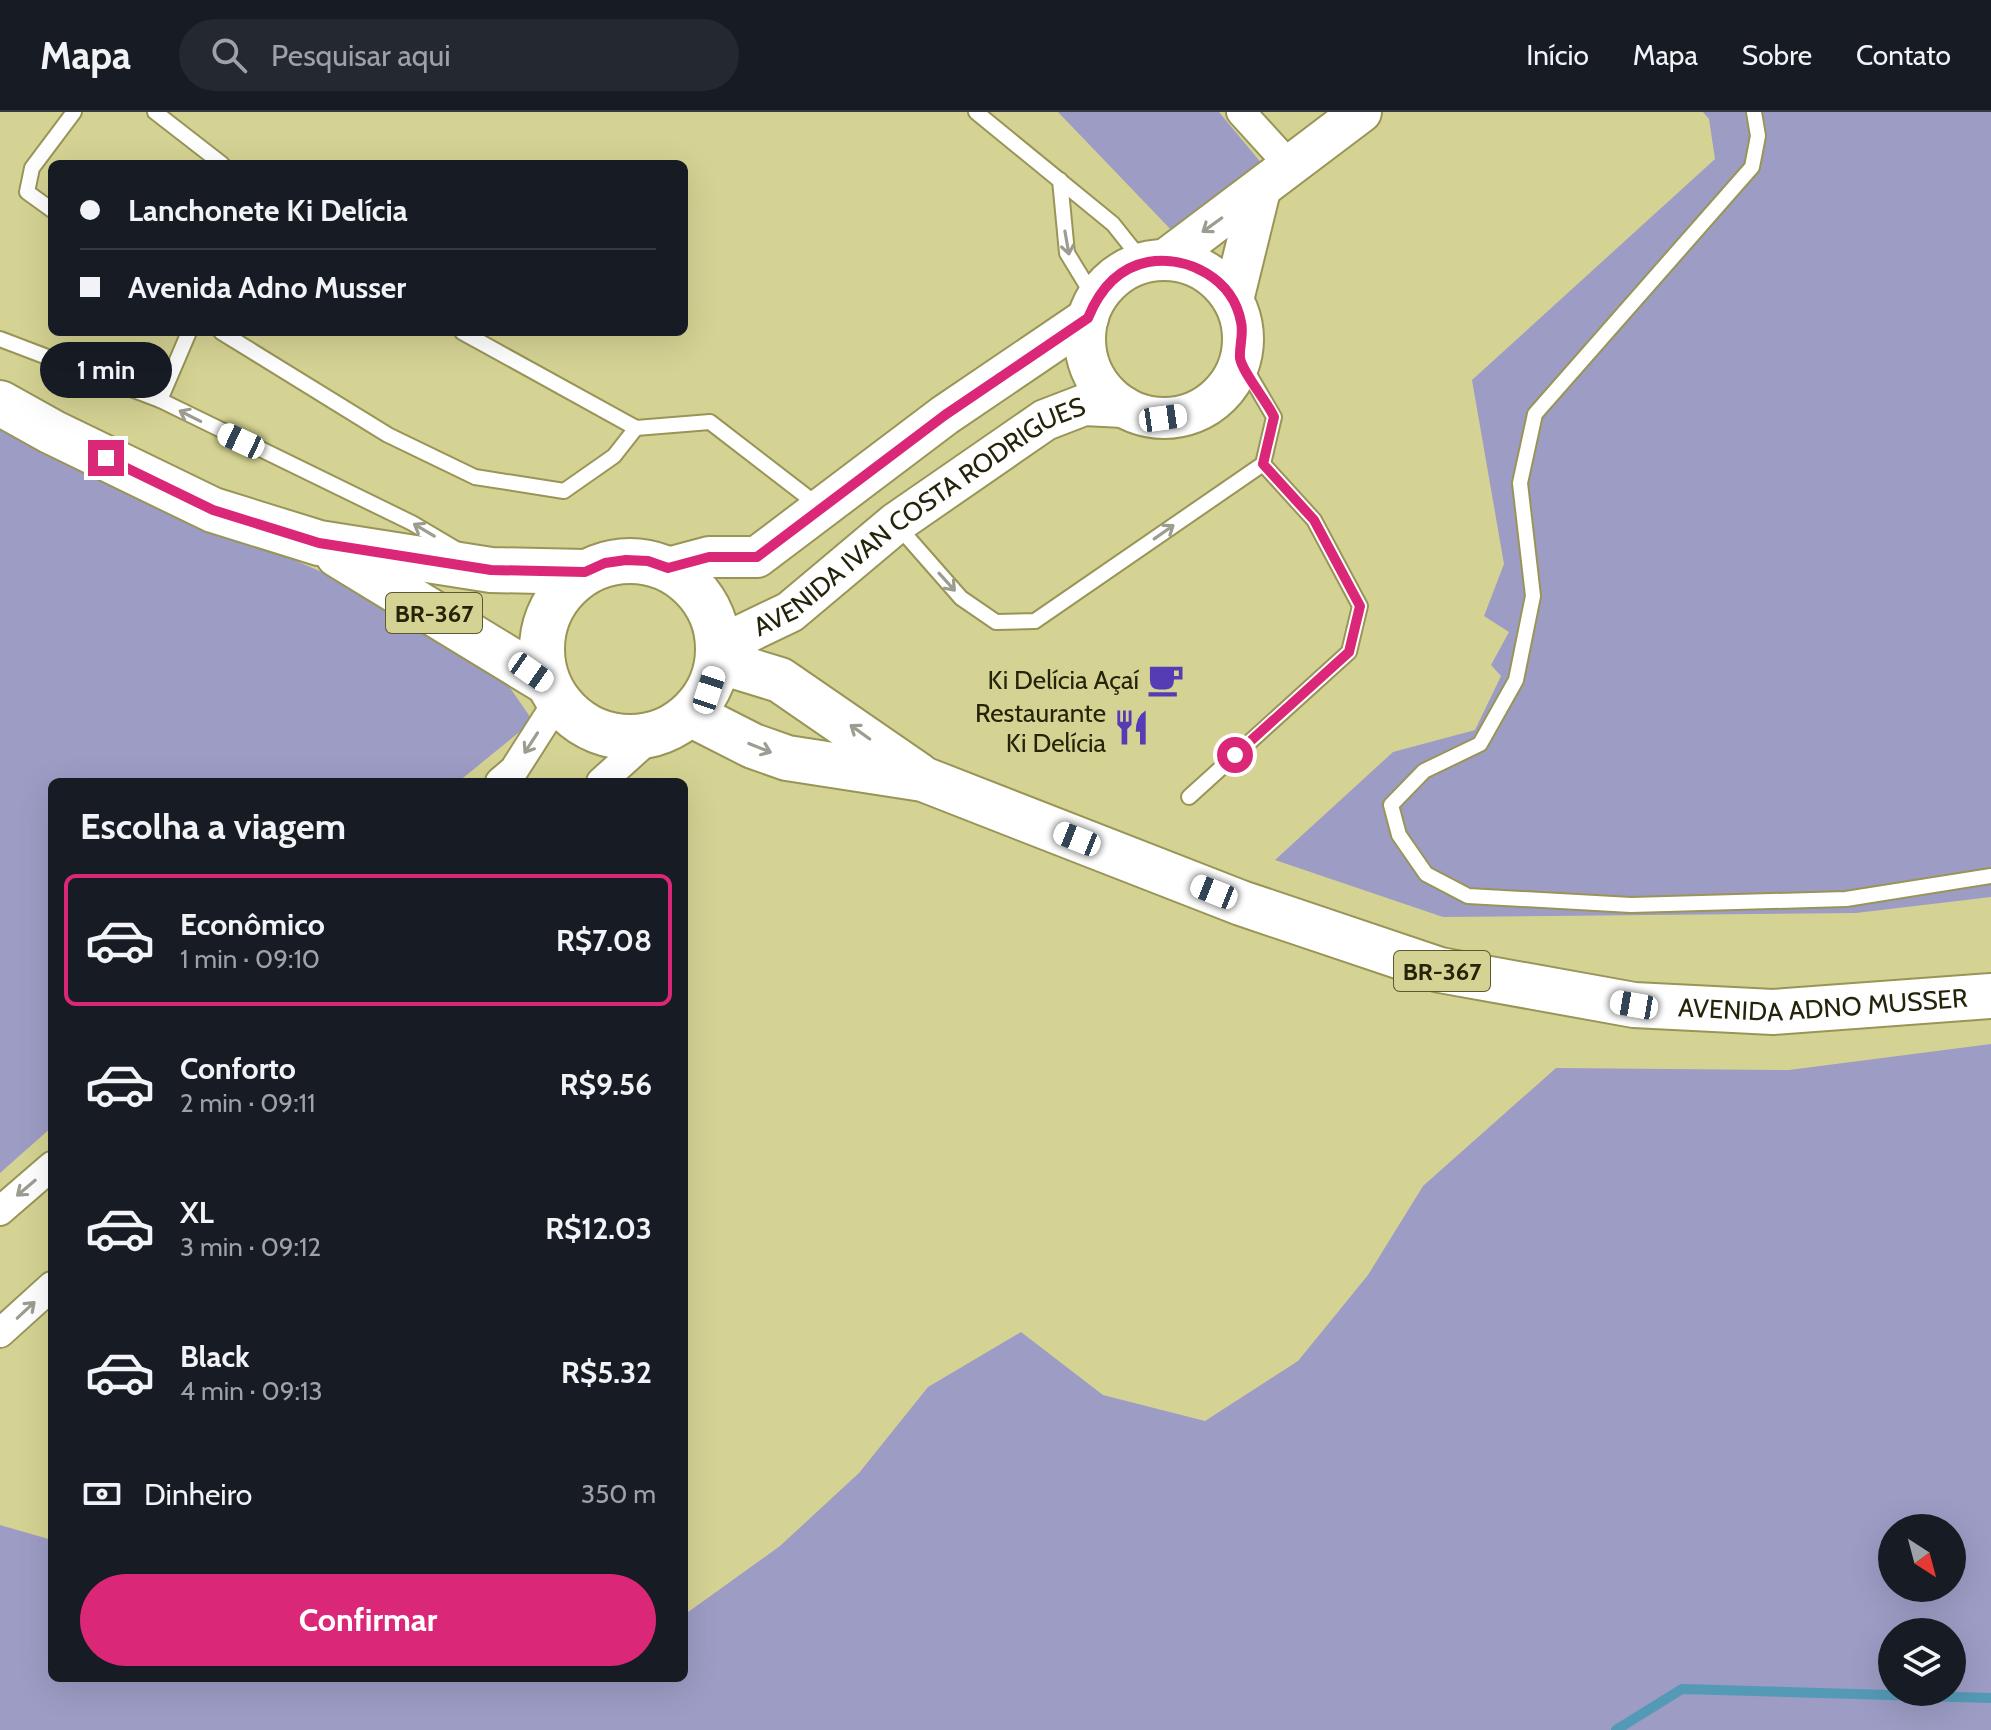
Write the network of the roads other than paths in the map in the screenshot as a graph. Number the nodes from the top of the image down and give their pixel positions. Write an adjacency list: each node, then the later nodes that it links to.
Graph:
1 (74, 112): 10 (lane)
2 (155, 112): 7 (lane)
3 (976, 112): 9 (lane)
4 (1241, 112): 8 (street)
5 (1361, 112): 8 (main road)
6 (1754, 112): 38 (lane)
7 (217, 160)
8 (1276, 179): 11 (main road, one-way to 11); 12 (main road)
9 (1060, 180): 11 (lane); 13 (lane, one-way to 13)
10 (48, 207)
11 (1154, 261): 12 (main road); 13 (main road)
12 (1233, 300): 18 (main road)
13 (1092, 309): 21 (main road); 24 (main road)
14 (187, 336): 19 (lane)
15 (227, 336): 22 (lane)
16 (469, 336): 22 (lane)
17 (0, 339): 19 (lane)
18 (1240, 359): 21 (main road); 23 (lane)
19 (160, 400): 28 (lane, one-way to 19)
20 (0, 403): 26 (main road, BR-367)
21 (1124, 407): 25 (main road, AVENIDA IVAN COSTA RODRIGUES)
22 (636, 428): 24 (lane)
23 (1263, 464): 25 (lane, one-way to 23); 37 (lane)
24 (823, 509): 27 (main road)
25 (896, 523): 30 (main road, AVENIDA IVAN COSTA RODRIGUES)
26 (319, 543): 28 (main road, BR-367); 31 (main road, BR-367)
27 (668, 568): 29 (main road, BR-367); 30 (main road, BR-367)
28 (491, 570): 29 (main road, BR-367)
29 (585, 572): 31 (main road, BR-367)
30 (718, 653): 32 (main road); 36 (main road, AVENIDA ADNO MUSSER / BR-367, one-way to 30)
31 (553, 692): 33 (main road, BR-367); 34 (street, one-way to 34)
32 (690, 714): 33 (main road); 36 (main road, AVENIDA ADNO MUSSER / BR-367, one-way to 36)
33 (653, 735): 35 (street)
34 (505, 778)
35 (605, 778)
36 (923, 779): 39 (main road, AVENIDA ADNO MUSSER / BR-367)
37 (1189, 797)
38 (1991, 876)
39 (1991, 996)
40 (48, 1169): 41 (street, one-way to 41)
41 (0, 1211)
42 (48, 1290): 43 (street, one-way to 42)
43 (0, 1333)

